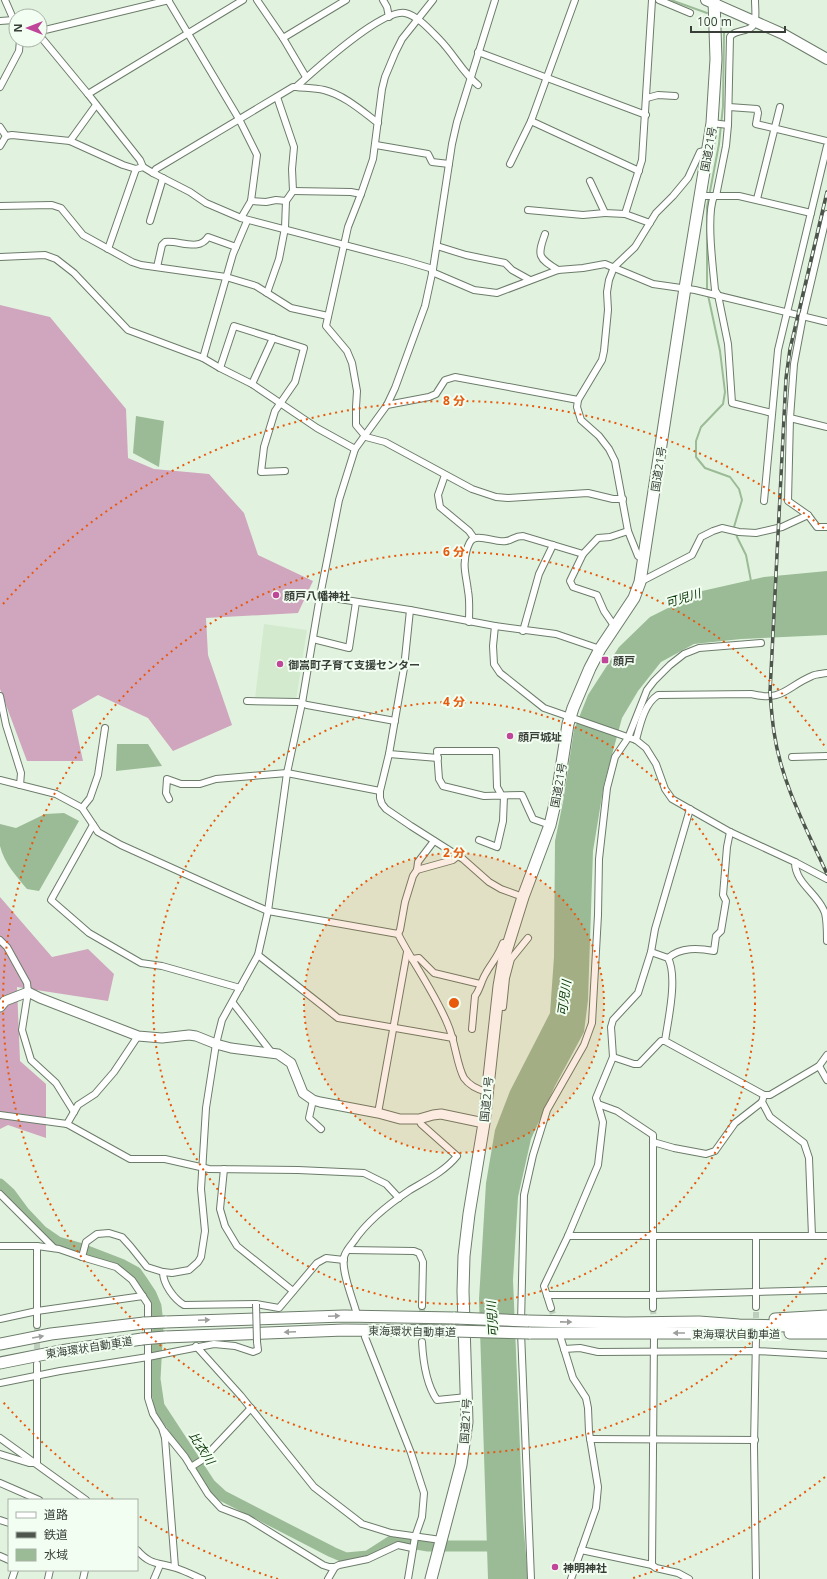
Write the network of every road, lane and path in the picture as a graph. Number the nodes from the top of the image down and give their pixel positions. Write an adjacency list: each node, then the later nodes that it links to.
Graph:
1 (169, 0): 17 (street); 18 (street)
2 (243, 0): 18 (street)
3 (257, 0): 19 (street)
4 (346, 0): 19 (street)
5 (383, 0): 14 (street)
6 (433, 0): 15 (street)
7 (495, 0): 22 (street)
8 (575, 0): 25 (street)
9 (652, 0): 33 (street)
10 (659, 0): 13 (street)
11 (754, 0): 16 (street)
12 (712, 1): 16 (main road); 41 (highway, 国道21号)
13 (690, 12)
14 (389, 16): 15 (street); 24 (street)
15 (419, 20): 26 (street); 40 (street)
16 (756, 21): 23 (main road); 35 (street)
17 (48, 29)
18 (188, 33): 30 (street); 38 (street)
19 (283, 38): 24 (street)
20 (48, 46): 30 (street)
21 (19, 48): 28 (street)
22 (478, 52): 25 (street); 26 (street)
23 (827, 59)
24 (306, 77): 29 (street)
25 (547, 77): 37 (street); 39 (street)
26 (469, 78): 27 (street); 52 (street)
27 (478, 86)
28 (0, 87)
29 (296, 87): 32 (street); 40 (street)
30 (88, 94): 34 (street)
31 (675, 96): 33 (street)
32 (277, 97): 38 (street); 60 (street)
33 (647, 98): 37 (street)
34 (96, 104): 46 (street); 54 (street)
35 (729, 107): 42 (street); 44 (street)
36 (780, 107): 44 (street)
37 (646, 115): 56 (street)
38 (240, 119): 57 (street); 65 (street)
39 (531, 121): 53 (street); 56 (street)
40 (378, 123): 48 (street)
41 (712, 123): 42 (street); 51 (highway, 国道21号)
42 (728, 125): 63 (street)
43 (0, 128): 45 (street)
44 (775, 128): 47 (street); 64 (street)
45 (6, 136): 46 (street); 49 (street)
46 (70, 141): 55 (street)
47 (827, 141)
48 (376, 145): 52 (street); 61 (street)
49 (0, 146)
50 (827, 146): 70 (street)
51 (708, 150): 62 (highway, 国道21号); 76 (street)
52 (449, 164): 80 (street)
53 (510, 164)
54 (143, 167): 55 (street); 57 (street)
55 (136, 169): 82 (street)
56 (640, 171): 71 (street)
57 (153, 173): 58 (street)
58 (163, 178): 73 (street); 74 (street)
59 (590, 181): 69 (street)
60 (293, 191): 61 (street); 66 (street)
61 (361, 194): 79 (street)
62 (700, 196): 63 (street); 90 (highway, 国道21号)
63 (715, 196): 64 (street); 92 (street)
64 (757, 200): 70 (street)
65 (252, 201): 66 (street); 73 (street)
66 (286, 201): 77 (street)
67 (0, 206): 82 (street)
68 (528, 210): 69 (street)
69 (605, 213): 71 (street)
70 (811, 213): 93 (street)
71 (625, 214): 76 (street)
72 (827, 216): 95 (street)
73 (241, 218): 75 (street)
74 (150, 221)
75 (248, 221): 77 (street); 81 (street)
76 (650, 223): 84 (street)
77 (285, 228): 79 (street); 91 (street)
78 (545, 234): 86 (street)
79 (344, 245): 87 (street); 94 (street)
80 (437, 246): 87 (street); 89 (street)
81 (236, 247): 85 (street); 88 (street)
82 (108, 249): 85 (street)
83 (0, 257): 98 (street)
84 (614, 267): 86 (street); 90 (street); 101 (street)
85 (157, 268): 88 (street)
86 (558, 270): 89 (street)
87 (433, 271): 89 (street); 103 (street)
88 (226, 277): 91 (street); 98 (street)
89 (530, 280)
90 (685, 288): 92 (street); 119 (highway, 国道21号)
91 (267, 292): 94 (street)
92 (718, 295): 93 (street); 104 (street)
93 (787, 312): 95 (street); 104 (street)
94 (328, 316): 107 (street)
95 (803, 316): 96 (street); 105 (street)
96 (827, 322)
97 (273, 338): 99 (street); 100 (street); 102 (street)
98 (203, 358): 99 (street)
99 (220, 368): 100 (street)
100 (252, 384): 102 (street)
101 (578, 400): 103 (street); 111 (street)
102 (279, 403): 108 (street); 109 (street)
103 (387, 405): 107 (street)
104 (772, 413): 112 (street)
105 (790, 418): 106 (street); 113 (street)
106 (827, 427)
107 (366, 436): 108 (street); 110 (street)
108 (355, 449): 121 (street)
109 (285, 471)
110 (444, 475): 111 (street); 116 (street)
111 (623, 499): 115 (street)
112 (764, 502)
113 (808, 515): 114 (street); 120 (street)
114 (827, 527)
115 (628, 531): 118 (street); 119 (street)
116 (474, 538): 117 (street); 124 (street)
117 (553, 545): 118 (street); 127 (street)
118 (583, 554): 125 (street)
119 (644, 560): 120 (highway, 国道21号)
120 (640, 582): 125 (highway, 国道21号)
121 (320, 596): 122 (street); 128 (street)
122 (356, 602): 123 (street); 128 (street)
123 (410, 610): 124 (street); 136 (street)
124 (469, 622): 126 (street)
125 (617, 624): 130 (highway, 国道21号)
126 (495, 626): 127 (street); 135 (street)
127 (523, 631): 130 (street)
128 (313, 639): 134 (street)
129 (761, 643): 138 (street)
130 (600, 649): 135 (highway, 国道21号)
131 (827, 673): 139 (street)
132 (0, 696): 146 (street)
133 (248, 701): 134 (street)
134 (302, 703): 136 (street); 144 (street)
135 (573, 718): 138 (street); 153 (highway, 国道21号)
136 (395, 721): 140 (street)
137 (105, 728): 150 (street)
138 (628, 738): 139 (street); 281 (street)
139 (636, 740): 151 (street)
140 (389, 754): 143 (street); 147 (street)
141 (827, 756): 142 (street)
142 (792, 757)
143 (438, 758): 148 (street); 148 (street)
144 (287, 774): 147 (street); 149 (street); 162 (street)
145 (0, 780): 146 (street)
146 (20, 785): 150 (street)
147 (380, 791): 156 (street)
148 (503, 796): 153 (street); 155 (street)
149 (169, 799)
150 (82, 808): 152 (street)
151 (690, 809): 154 (street); 169 (street)
152 (93, 825): 162 (street); 175 (street)
153 (550, 825): 161 (highway, 国道21号)
154 (730, 832): 158 (street); 172 (street)
155 (479, 840)
156 (434, 841): 157 (street); 159 (street)
157 (458, 856): 159 (street); 161 (street)
158 (795, 862): 160 (street); 166 (street)
159 (417, 870): 163 (street)
160 (827, 879)
161 (523, 897): 167 (highway, 国道21号)
162 (268, 911): 163 (street); 170 (street)
163 (398, 934): 168 (street)
164 (528, 938): 171 (street)
165 (0, 940): 176 (street)
166 (827, 941)
167 (508, 943): 171 (highway, 国道21号); 174 (street)
168 (407, 952): 173 (street); 180 (street)
169 (651, 952): 172 (street); 188 (street)
170 (258, 955): 175 (street); 180 (street)
171 (508, 958): 179 (street); 191 (highway, 国道21号)
172 (668, 958): 184 (street)
173 (412, 959): 174 (street); 183 (street)
174 (480, 984): 181 (street)
175 (240, 988): 177 (street)
176 (28, 992): 178 (street); 182 (street); 195 (street)
177 (233, 1002): 185 (street); 186 (street)
178 (0, 1007)
179 (503, 1007)
180 (393, 1028): 183 (street); 196 (street)
181 (472, 1029)
182 (138, 1036): 185 (street); 195 (street)
183 (453, 1038): 191 (street)
184 (665, 1041): 188 (street); 192 (street)
185 (216, 1044): 186 (street); 203 (street)
186 (272, 1053): 193 (street)
187 (827, 1054): 189 (street)
188 (613, 1057): 194 (street)
189 (819, 1066): 190 (street); 192 (street)
190 (827, 1080)
191 (487, 1092): 199 (highway, 国道21号)
192 (763, 1099): 202 (street); 209 (street)
193 (313, 1100): 196 (street); 201 (street)
194 (598, 1104): 202 (street); 207 (street)
195 (74, 1112): 200 (street)
196 (378, 1113): 198 (street)
197 (0, 1115): 200 (street)
198 (419, 1120): 199 (street); 206 (street)
199 (484, 1123): 254 (highway, 国道21号)
200 (67, 1124): 203 (street)
201 (321, 1129)
202 (653, 1142): 208 (street)
203 (202, 1168): 204 (street); 218 (street)
204 (224, 1169): 206 (street); 220 (street)
205 (0, 1194): 214 (street)
206 (399, 1198): 215 (street)
207 (568, 1236): 208 (street); 222 (street)
208 (654, 1236): 211 (street); 223 (street)
209 (812, 1236): 210 (street); 211 (street)
210 (827, 1236)
211 (756, 1237): 221 (street)
212 (0, 1246): 213 (street)
213 (37, 1246): 214 (street); 230 (street)
214 (54, 1248): 216 (street)
215 (348, 1250): 217 (street); 226 (street)
216 (82, 1257): 218 (street); 224 (street)
217 (344, 1260): 220 (street); 231 (street)
218 (163, 1272): 225 (street)
219 (827, 1290): 221 (street)
220 (293, 1291): 225 (street)
221 (756, 1293): 223 (street); 227 (street)
222 (547, 1295): 223 (street); 228 (street)
223 (653, 1295): 229 (street)
224 (143, 1296): 230 (street); 249 (street)
225 (256, 1304): 244 (street, bridge)
226 (422, 1306)
227 (756, 1307)
228 (551, 1308)
229 (654, 1308)
230 (37, 1311): 233 (street); 235 (street)
231 (356, 1311)
232 (827, 1316): 234 (highway)
233 (0, 1319)
234 (699, 1322): 236 (highway, 東海環状自動車道); 243 (highway, 東海環状自動車道, one-way to 234, bridge)
235 (37, 1325)
236 (827, 1325)
237 (827, 1334): 250 (highway, 東海環状自動車道, one-way to 250, bridge)
238 (365, 1337): 267 (street)
239 (654, 1337): 247 (street)
240 (756, 1337): 246 (street)
241 (561, 1339): 245 (street)
242 (422, 1342): 254 (street)
243 (0, 1344)
244 (196, 1346): 249 (street); 255 (street)
245 (564, 1349): 247 (street); 258 (street)
246 (756, 1350): 247 (street); 248 (street); 260 (street)
247 (654, 1351): 259 (street)
248 (827, 1355)
249 (148, 1356): 252 (street); 256 (street)
250 (0, 1363)
251 (37, 1364): 252 (street)
252 (38, 1376): 253 (street); 262 (street)
253 (0, 1384)
254 (467, 1397): 268 (highway, 国道21号)
255 (252, 1408): 263 (street); 267 (street)
256 (162, 1428): 263 (street); 274 (street)
257 (0, 1438): 262 (street)
258 (590, 1439): 259 (street); 270 (street)
259 (652, 1440): 260 (street); 273 (street)
260 (755, 1440): 284 (street)
261 (0, 1454): 262 (street)
262 (37, 1464): 266 (street)
263 (191, 1467): 275 (street)
264 (0, 1483): 265 (street)
265 (35, 1499)
266 (85, 1499)
267 (415, 1537): 268 (street); 269 (street)
268 (441, 1540): 280 (highway, 国道21号)
269 (412, 1548): 275 (street); 279 (street)
270 (581, 1550): 273 (street); 282 (street)
271 (138, 1551): 272 (street)
272 (160, 1565): 274 (street); 276 (street)
273 (652, 1565): 283 (street)
274 (175, 1567): 277 (street)
275 (335, 1567): 278 (street)
276 (154, 1579)
277 (202, 1579)
278 (328, 1579)
279 (408, 1579)
280 (430, 1579)
281 (531, 1579)
282 (572, 1579)
283 (689, 1579)
284 (756, 1579)

